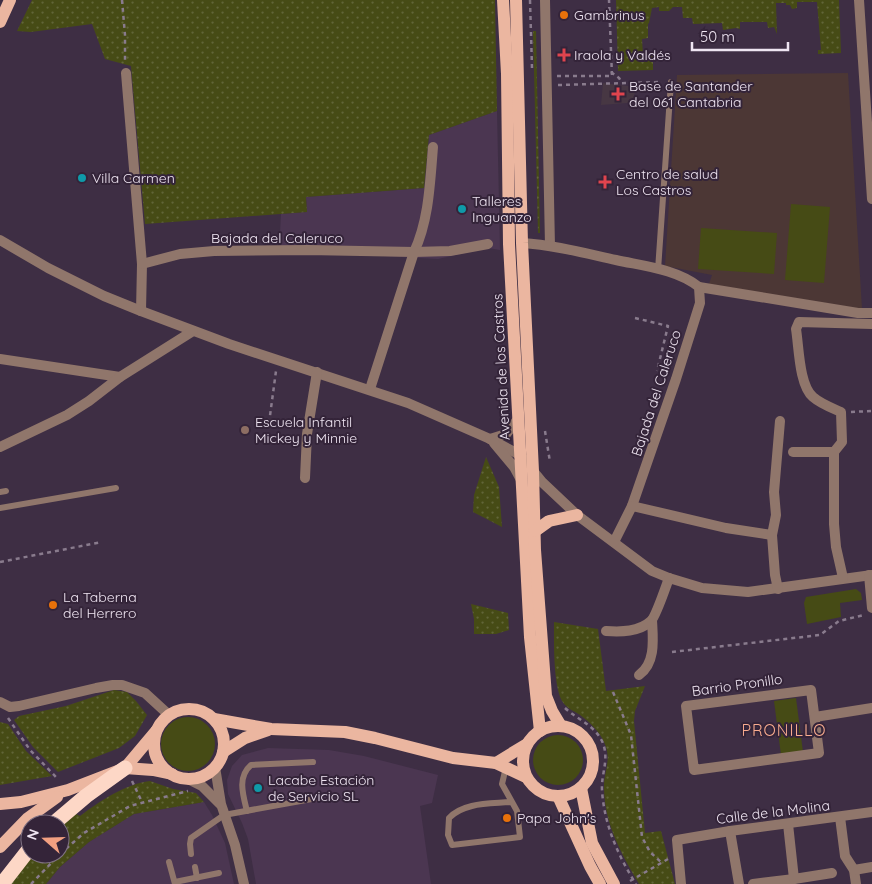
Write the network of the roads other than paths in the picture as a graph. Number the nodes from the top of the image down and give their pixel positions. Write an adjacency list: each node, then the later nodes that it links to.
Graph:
1 (10, 0): 6 (main road)
2 (503, 0): 28 (main road, Avenida de los Castros)
3 (516, 0): 13 (main road, Avenida de los Castros)
4 (545, 0): 15 (street)
5 (859, 0): 7 (street)
6 (0, 22)
7 (868, 63): 11 (street)
8 (126, 73): 17 (street)
9 (670, 82): 18 (lane)
10 (433, 147): 16 (street)
11 (872, 199)
12 (0, 240): 20 (street)
13 (522, 243): 15 (street); 35 (main road, Avenida de los Castros)
14 (488, 244): 16 (street, Bajada del Caleruco)
15 (550, 246): 18 (street)
16 (414, 252): 17 (street, Bajada del Caleruco); 27 (street)
17 (142, 264): 20 (street)
18 (658, 270): 19 (street)
19 (699, 287): 21 (street); 41 (street, Bajada del Caleruco)
20 (141, 311): 23 (street)
21 (872, 313)
22 (872, 324): 33 (street)
23 (193, 331): 25 (street); 26 (street)
24 (0, 359): 26 (street)
25 (317, 372): 27 (street); 36 (street)
26 (120, 376): 31 (street)
27 (370, 389): 30 (street)
28 (519, 418): 30 (street); 34 (main road, Avenida de los Castros)
29 (780, 421): 45 (street)
30 (490, 439): 34 (street); 37 (street)
31 (0, 447)
32 (793, 452): 33 (street)
33 (834, 452): 49 (street)
34 (520, 455): 35 (street); 37 (main road, Avenida de los Castros)
35 (533, 471): 39 (main road, Avenida de los Castros); 40 (street)
36 (305, 478)
37 (522, 481): 39 (main road, Avenida de los Castros)
38 (116, 488): 42 (lane)
39 (528, 496): 40 (street); 44 (main road, Avenida de los Castros); 63 (main road, Avenida de los Castros)
40 (559, 498): 43 (street)
41 (632, 506): 45 (street); 46 (street, Bajada del Caleruco)
42 (0, 508)
43 (578, 516): 44 (main road); 46 (street)
44 (535, 531): 60 (main road, Avenida de los Castros)
45 (772, 535): 50 (street)
46 (614, 542): 48 (street)
47 (871, 575): 49 (street); 51 (street)
48 (670, 578): 50 (street); 52 (street)
49 (843, 578): 50 (street)
50 (778, 589)
51 (872, 608)
52 (652, 620): 53 (street); 54 (street)
53 (606, 631)
54 (639, 675)
55 (2, 706): 57 (street)
56 (872, 708): 58 (street)
57 (169, 715): 59 (main road); 62 (main road)
58 (815, 717): 58 (street, Barrio Pronillo)
59 (214, 719): 61 (main road); 65 (main road)
60 (561, 726): 63 (main road); 73 (main road)
61 (270, 729): 65 (main road); 67 (main road)
62 (156, 731): 69 (main road); 70 (main road)
63 (540, 731): 64 (main road)
64 (527, 744): 67 (main road); 71 (main road)
65 (223, 752): 68 (main road)
66 (313, 762): 80 (lane)
67 (501, 765): 71 (main road); 77 (lane)
68 (214, 767): 72 (main road); 79 (street)
69 (128, 774): 70 (main road); 74 (main road); 82 (highway)
70 (172, 774): 72 (main road)
71 (526, 777): 75 (main road)
72 (187, 785): 79 (street)
73 (581, 788): 75 (main road); 102 (main road)
74 (68, 790): 78 (main road); 87 (main road)
75 (558, 796): 101 (main road)
76 (317, 798): 80 (lane)
77 (511, 802): 77 (lane)
78 (0, 804)
79 (221, 804): 83 (street)
80 (247, 811): 83 (lane)
81 (872, 812): 84 (street, Calle de la Molina)
82 (65, 814)
83 (224, 815): 88 (lane); 100 (street)
84 (840, 817): 85 (street, Calle de la Molina); 93 (street)
85 (788, 824): 86 (street, Calle de la Molina); 97 (street)
86 (730, 831): 103 (street, Calle de la Molina); 104 (street)
87 (0, 847)
88 (191, 854)
89 (20, 861): 99 (highway)
90 (169, 862): 98 (lane)
91 (195, 867): 96 (lane)
92 (872, 867): 93 (street)
93 (854, 870): 106 (street)
94 (219, 873): 96 (lane)
95 (832, 873): 97 (street)
96 (197, 878): 98 (lane)
97 (794, 879): 105 (street)
98 (175, 883)
99 (2, 884)
100 (244, 884)
101 (600, 884)
102 (614, 884)
103 (682, 884)
104 (739, 884)
105 (753, 884)
106 (856, 884)

